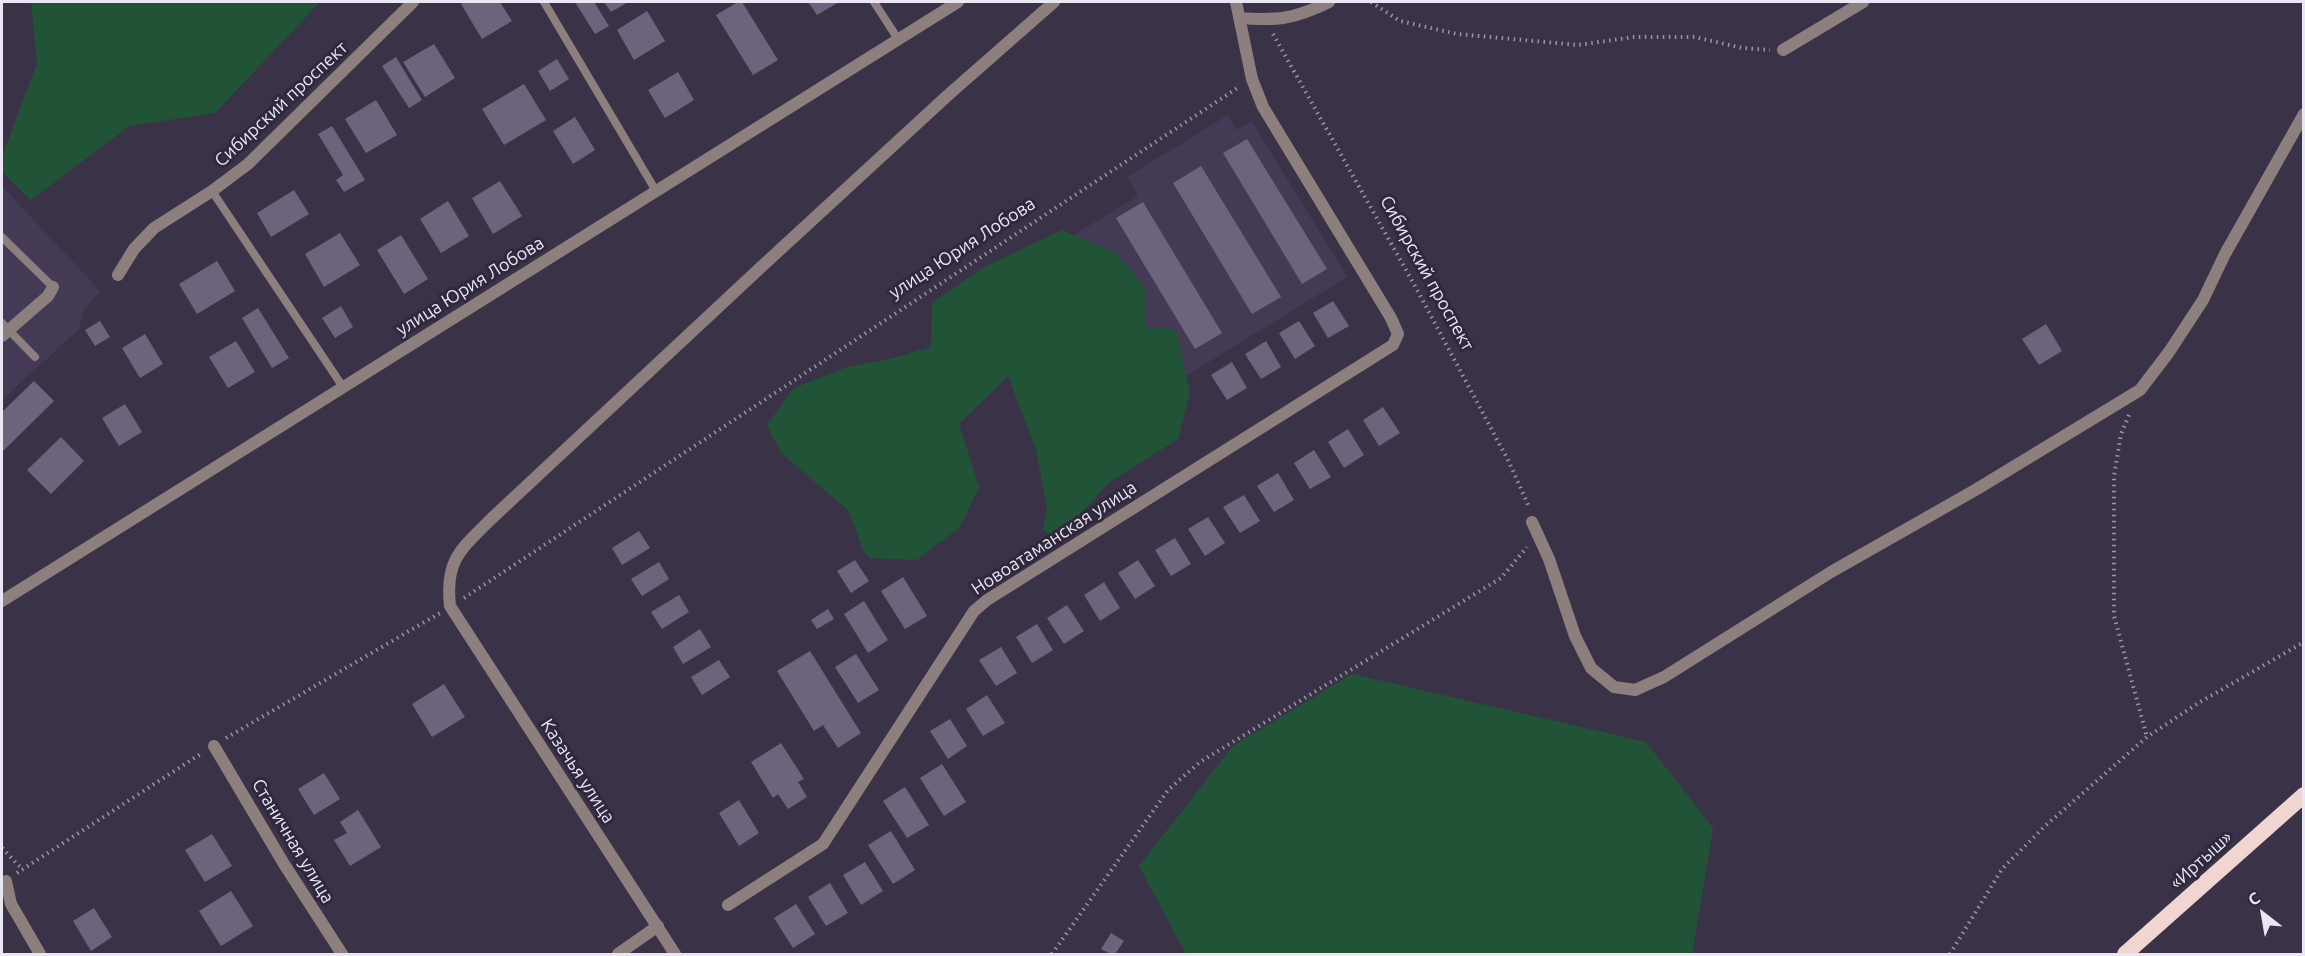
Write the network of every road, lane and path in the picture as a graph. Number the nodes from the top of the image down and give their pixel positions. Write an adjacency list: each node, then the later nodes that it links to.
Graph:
1 (413, 2): 16 (street, Сибирский проспект)
2 (544, 2): 17 (lane)
3 (874, 2): 12 (lane)
4 (958, 2): 12 (street, улица Юрия Лобова)
5 (1054, 2): 27 (street)
6 (1236, 2): 10 (street)
7 (1329, 2): 11 (street)
8 (1371, 2): 13 (path)
9 (1863, 2): 13 (street)
10 (1239, 18): 11 (street); 14 (street)
11 (1266, 20): 25 (path, Сибирский проспект)
12 (898, 39): 17 (street, улица Юрия Лобова)
13 (1783, 51)
14 (1252, 79): 27 (path, улица Юрия Лобова); 35 (street, Новоатаманская улица)
15 (2304, 114): 24 (street)
16 (212, 191): 19 (street, Сибирский проспект); 23 (lane)
17 (656, 191): 23 (street, улица Юрия Лобова)
18 (2, 237): 20 (lane)
19 (118, 275)
20 (53, 287): 21 (street)
21 (4, 330): 22 (lane)
22 (35, 357)
23 (343, 387): 26 (street, улица Юрия Лобова)
24 (2140, 390): 25 (street); 29 (path)
25 (1532, 522): 41 (path, Сибирский проспект)
26 (2, 601)
27 (450, 606): 36 (street, Казачья улица)
28 (2304, 642): 29 (path)
29 (2147, 737): 42 (path)
30 (214, 746): 38 (street, Станичная улица)
31 (2304, 795): 43 (highway, «Иртыш»)
32 (2, 848): 33 (path)
33 (22, 870)
34 (6, 881): 37 (street)
35 (728, 905)
36 (658, 926): 39 (street); 40 (street, Казачья улица)
37 (40, 954)
38 (342, 954)
39 (618, 954)
40 (675, 954)
41 (1052, 954)
42 (1950, 954)
43 (2125, 954)

